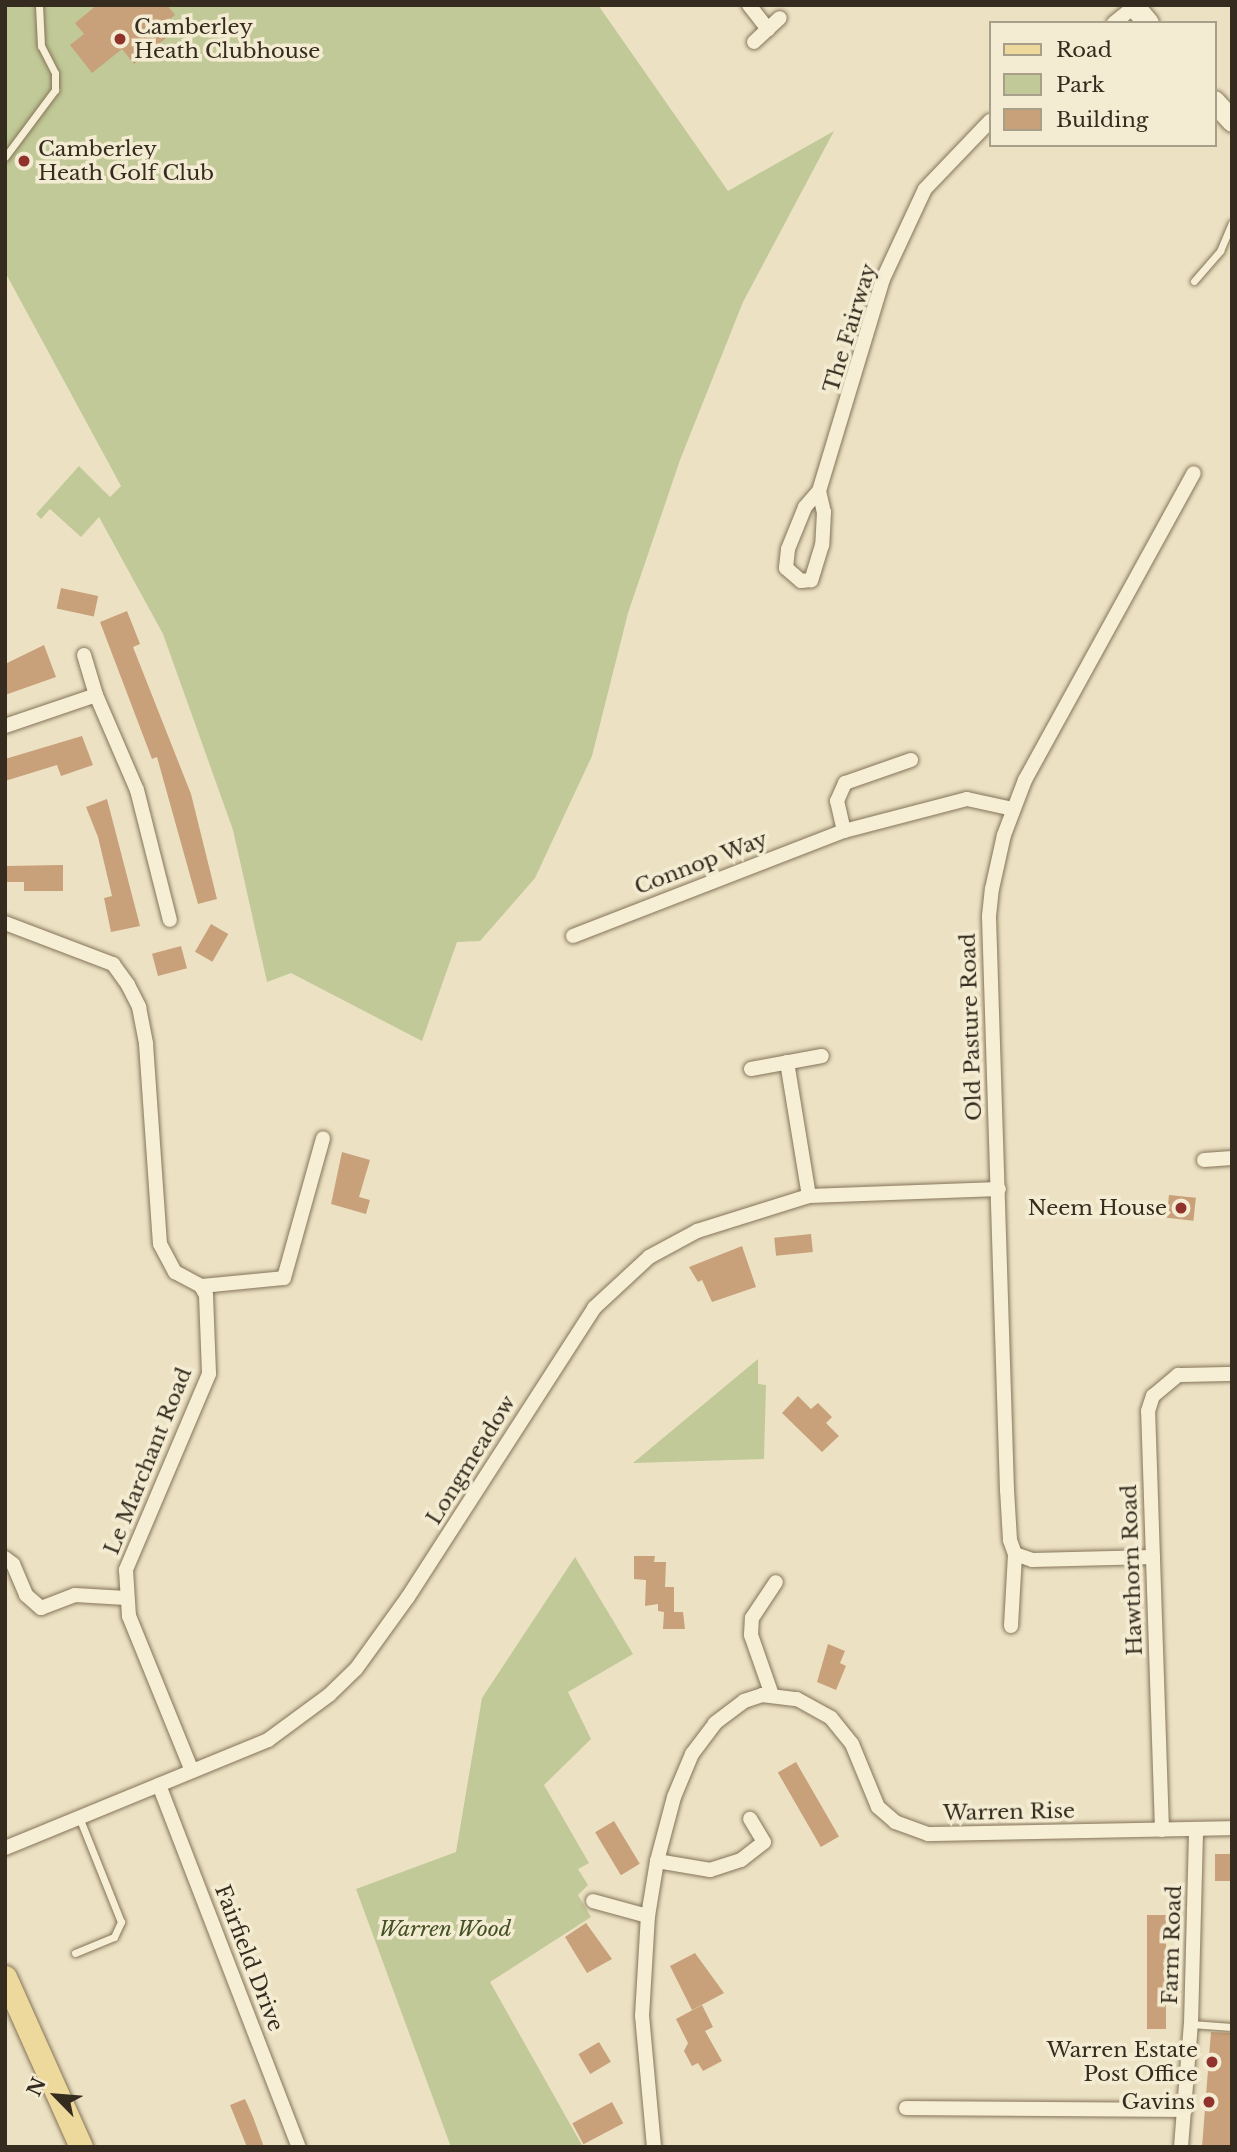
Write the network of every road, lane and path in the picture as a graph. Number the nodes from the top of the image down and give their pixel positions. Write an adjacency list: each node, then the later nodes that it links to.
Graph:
1 (39, 5): 11 (lane)
2 (749, 5): 6 (street)
3 (1138, 12): 5 (street)
4 (780, 18): 6 (street)
5 (1118, 21)
6 (768, 29): 7 (street)
7 (754, 42)
8 (1216, 103): 9 (main road)
9 (1232, 121)
10 (988, 123): 15 (street, The Fairway)
11 (5, 157)
12 (1232, 223): 13 (lane)
13 (1194, 281)
14 (1194, 473): 20 (street, Old Pasture Road)
15 (819, 491): 15 (street, The Fairway)
16 (84, 655): 17 (street)
17 (96, 695): 18 (street); 22 (street)
18 (5, 726)
19 (911, 760): 21 (street)
20 (1013, 809): 21 (street, Connop Way); 31 (street, Old Pasture Road)
21 (844, 831): 24 (street, Connop Way)
22 (169, 921)
23 (5, 923): 33 (street)
24 (573, 936)
25 (822, 1056): 26 (street)
26 (787, 1062): 27 (street); 32 (street)
27 (751, 1069)
28 (323, 1138): 33 (street)
29 (1232, 1158): 30 (street)
30 (1204, 1160)
31 (999, 1189): 32 (street, Longmeadow); 35 (street, Old Pasture Road)
32 (809, 1196): 42 (street, Longmeadow)
33 (201, 1286): 39 (street, Le Marchant Road)
34 (1232, 1374): 36 (street, Hawthorn Road)
35 (1015, 1554): 36 (street); 40 (street, Old Pasture Road)
36 (1153, 1557): 48 (street, Hawthorn Road)
37 (5, 1558): 39 (street)
38 (776, 1581): 41 (street)
39 (126, 1598): 42 (street, Le Marchant Road)
40 (1011, 1626)
41 (772, 1695): 48 (street, Warren Rise); 50 (street, Warren Rise)
42 (192, 1771): 43 (street, Longmeadow)
43 (159, 1785): 44 (street, Longmeadow); 60 (street, Fairfield Drive)
44 (79, 1817): 49 (street, Longmeadow); 53 (lane)
45 (750, 1819): 50 (street)
46 (1232, 1828): 47 (street, Warren Rise)
47 (1196, 1829): 48 (street, Warren Rise); 55 (street, Farm Road)
48 (1162, 1830)
49 (6, 1846)
50 (657, 1861): 52 (street, Warren Rise)
51 (593, 1901): 52 (street)
52 (648, 1916): 61 (street, Warren Rise)
53 (75, 1953)
54 (5, 1977): 59 (main road)
55 (1191, 2024): 56 (lane); 58 (street, Farm Road)
56 (1232, 2027)
57 (906, 2108): 58 (street)
58 (1185, 2110): 62 (street, Farm Road)
59 (80, 2147)
60 (299, 2147)
61 (654, 2147)
62 (1181, 2147)

